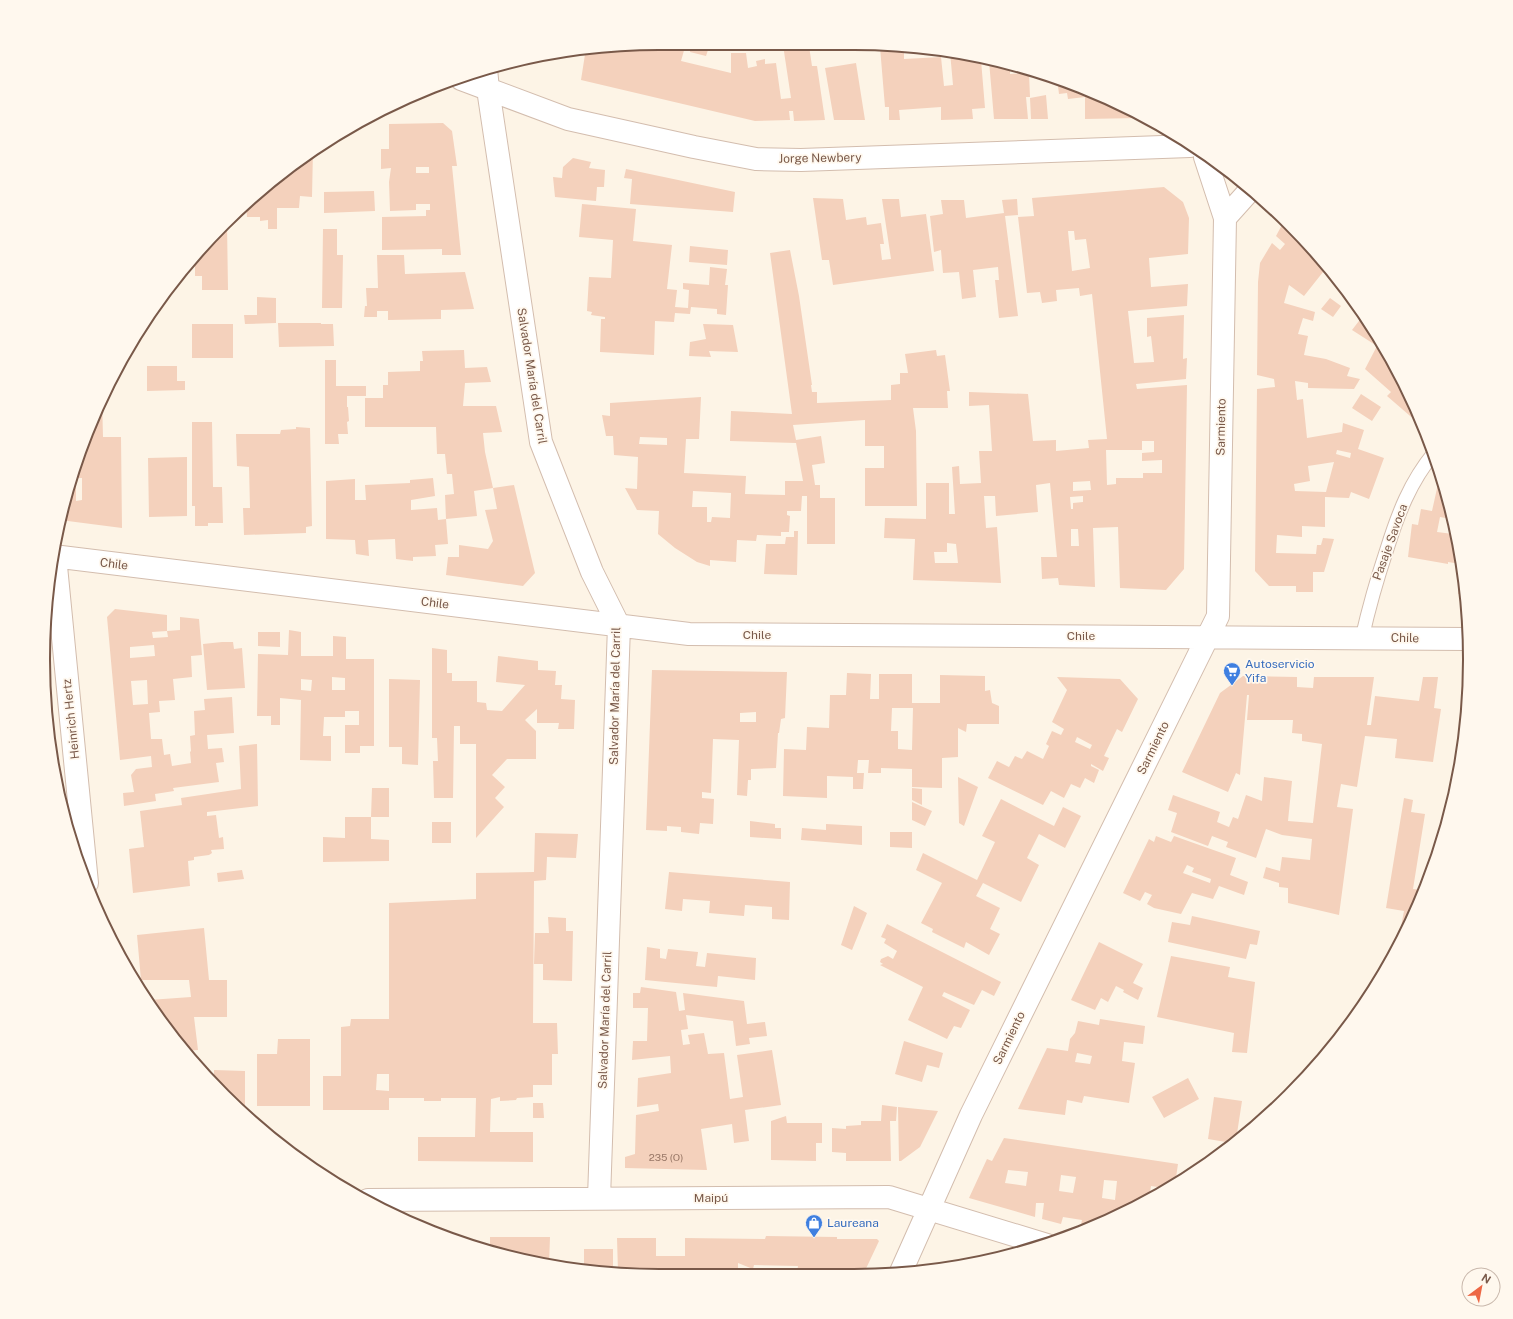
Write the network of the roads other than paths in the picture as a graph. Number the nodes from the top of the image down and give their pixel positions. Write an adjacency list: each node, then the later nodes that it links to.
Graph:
1 (474, 79): 2 (street, Jorge Newbery)
2 (487, 79): 3 (street, Jorge Newbery); 10 (street, Salvador María del Carril)
3 (1181, 146)
4 (1207, 163): 6 (street, Sarmiento)
5 (1246, 194): 6 (street)
6 (1224, 218): 11 (street, Sarmiento)
7 (1429, 459): 12 (lane, Pasaje Savoca)
8 (59, 557): 10 (street, Chile)
9 (56, 575): 14 (street, Heinrich Hertz)
10 (619, 626): 11 (street, Chile); 15 (street, Salvador María del Carril)
11 (1208, 636): 12 (street, Chile); 17 (street, Sarmiento)
12 (1362, 638): 13 (street, Chile)
13 (1462, 639)
14 (85, 863)
15 (599, 1198): 16 (street, Maipú); 17 (street, Maipú)
16 (379, 1200)
17 (929, 1209): 18 (street, Maipú); 19 (street, Sarmiento)
18 (1035, 1241)
19 (903, 1267)

